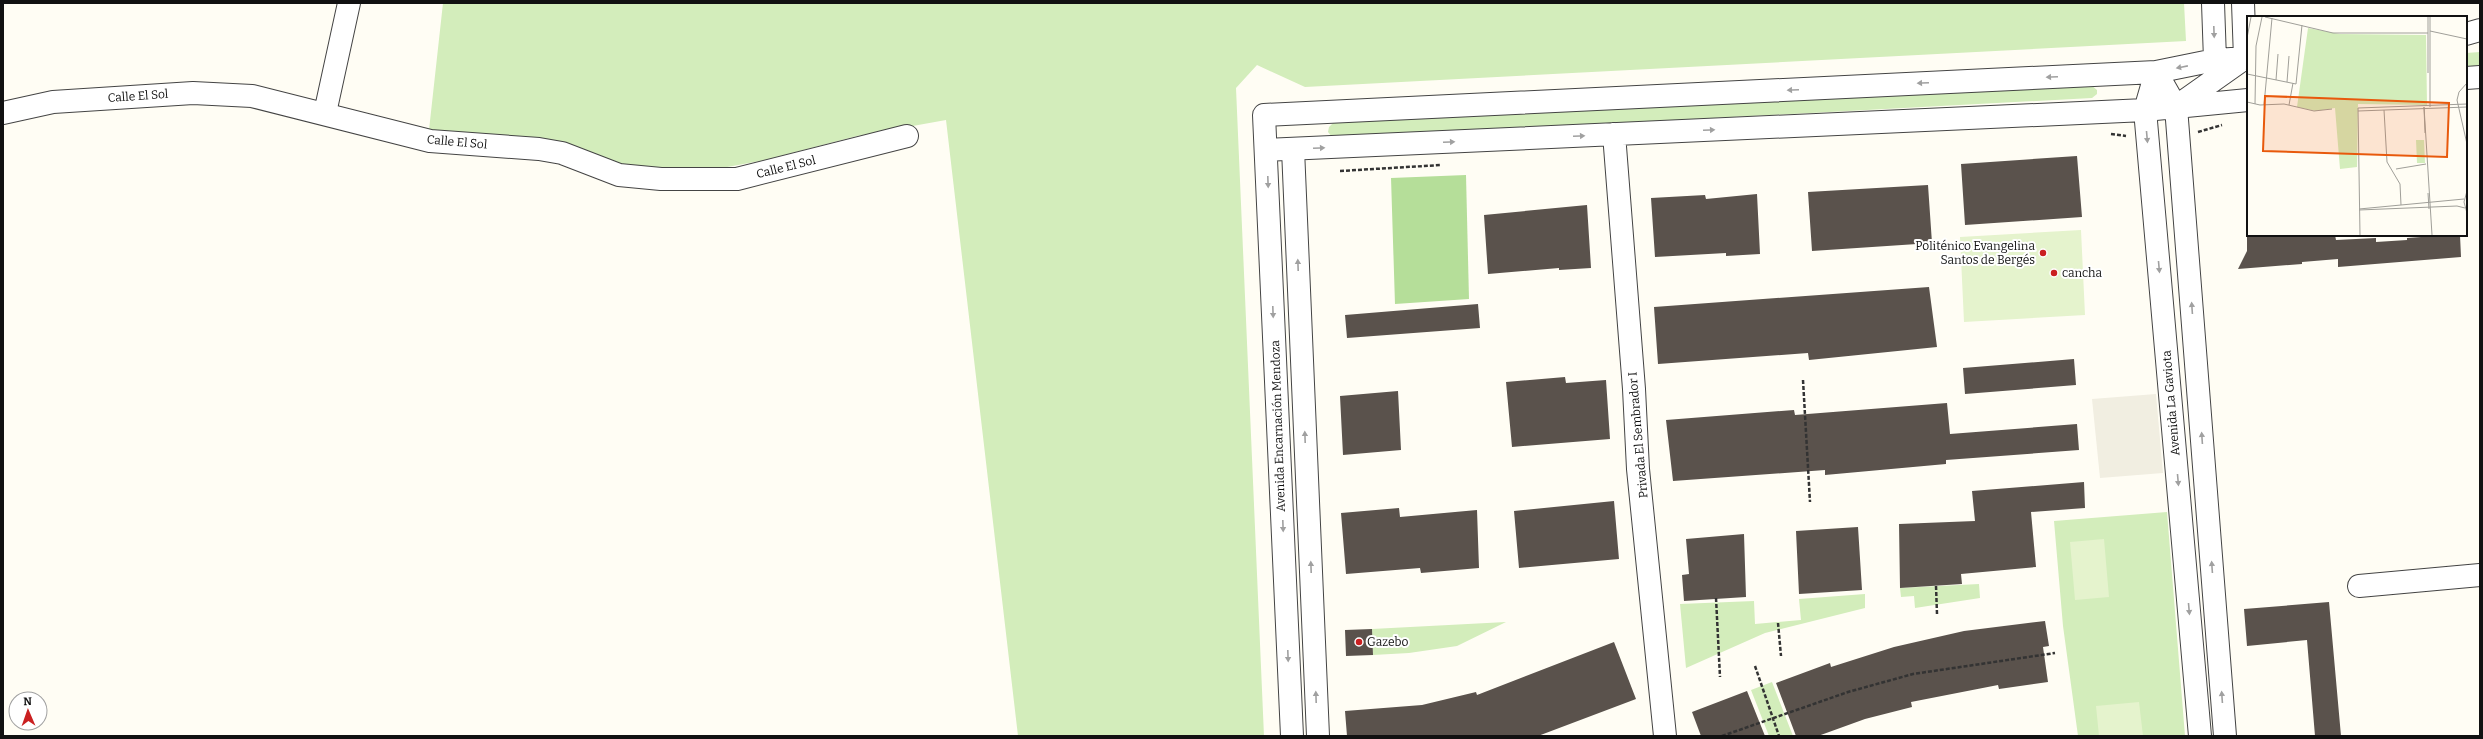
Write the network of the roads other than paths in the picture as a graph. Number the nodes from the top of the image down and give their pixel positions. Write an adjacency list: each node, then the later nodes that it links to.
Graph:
1 (349, 3): 17 (street)
2 (2213, 3): 9 (street, one-way to 9)
3 (2243, 3): 8 (street)
4 (2480, 30): 5 (street)
5 (2467, 34)
6 (2480, 38): 7 (street)
7 (2467, 39)
8 (2246, 58): 9 (street); 14 (street)
9 (2215, 60): 10 (street, one-way to 10)
10 (2156, 72): 14 (street); 15 (street, Avenida La Gaviota); 21 (street, Avenida Encarnación Mendoza, one-way to 21)
11 (2480, 77): 12 (street)
12 (2467, 78)
13 (2247, 100): 14 (street)
14 (2176, 107): 15 (street); 28 (street, one-way to 14)
15 (2145, 110): 18 (street, one-way to 15); 27 (street, Avenida La Gaviota, one-way to 27)
16 (3, 113): 17 (street, Calle El Sol)
17 (325, 113): 19 (street, Calle El Sol)
18 (1614, 134): 20 (street, one-way to 18); 26 (street, Privada El Sembrador I)
19 (907, 136)
20 (1292, 149): 21 (street); 25 (street, one-way to 20)
21 (1266, 150): 24 (street, Avenida Encarnación Mendoza, one-way to 24)
22 (2480, 575): 23 (street)
23 (2359, 586)
24 (1292, 736)
25 (1318, 736)
26 (1665, 736)
27 (2200, 736)
28 (2224, 736)

